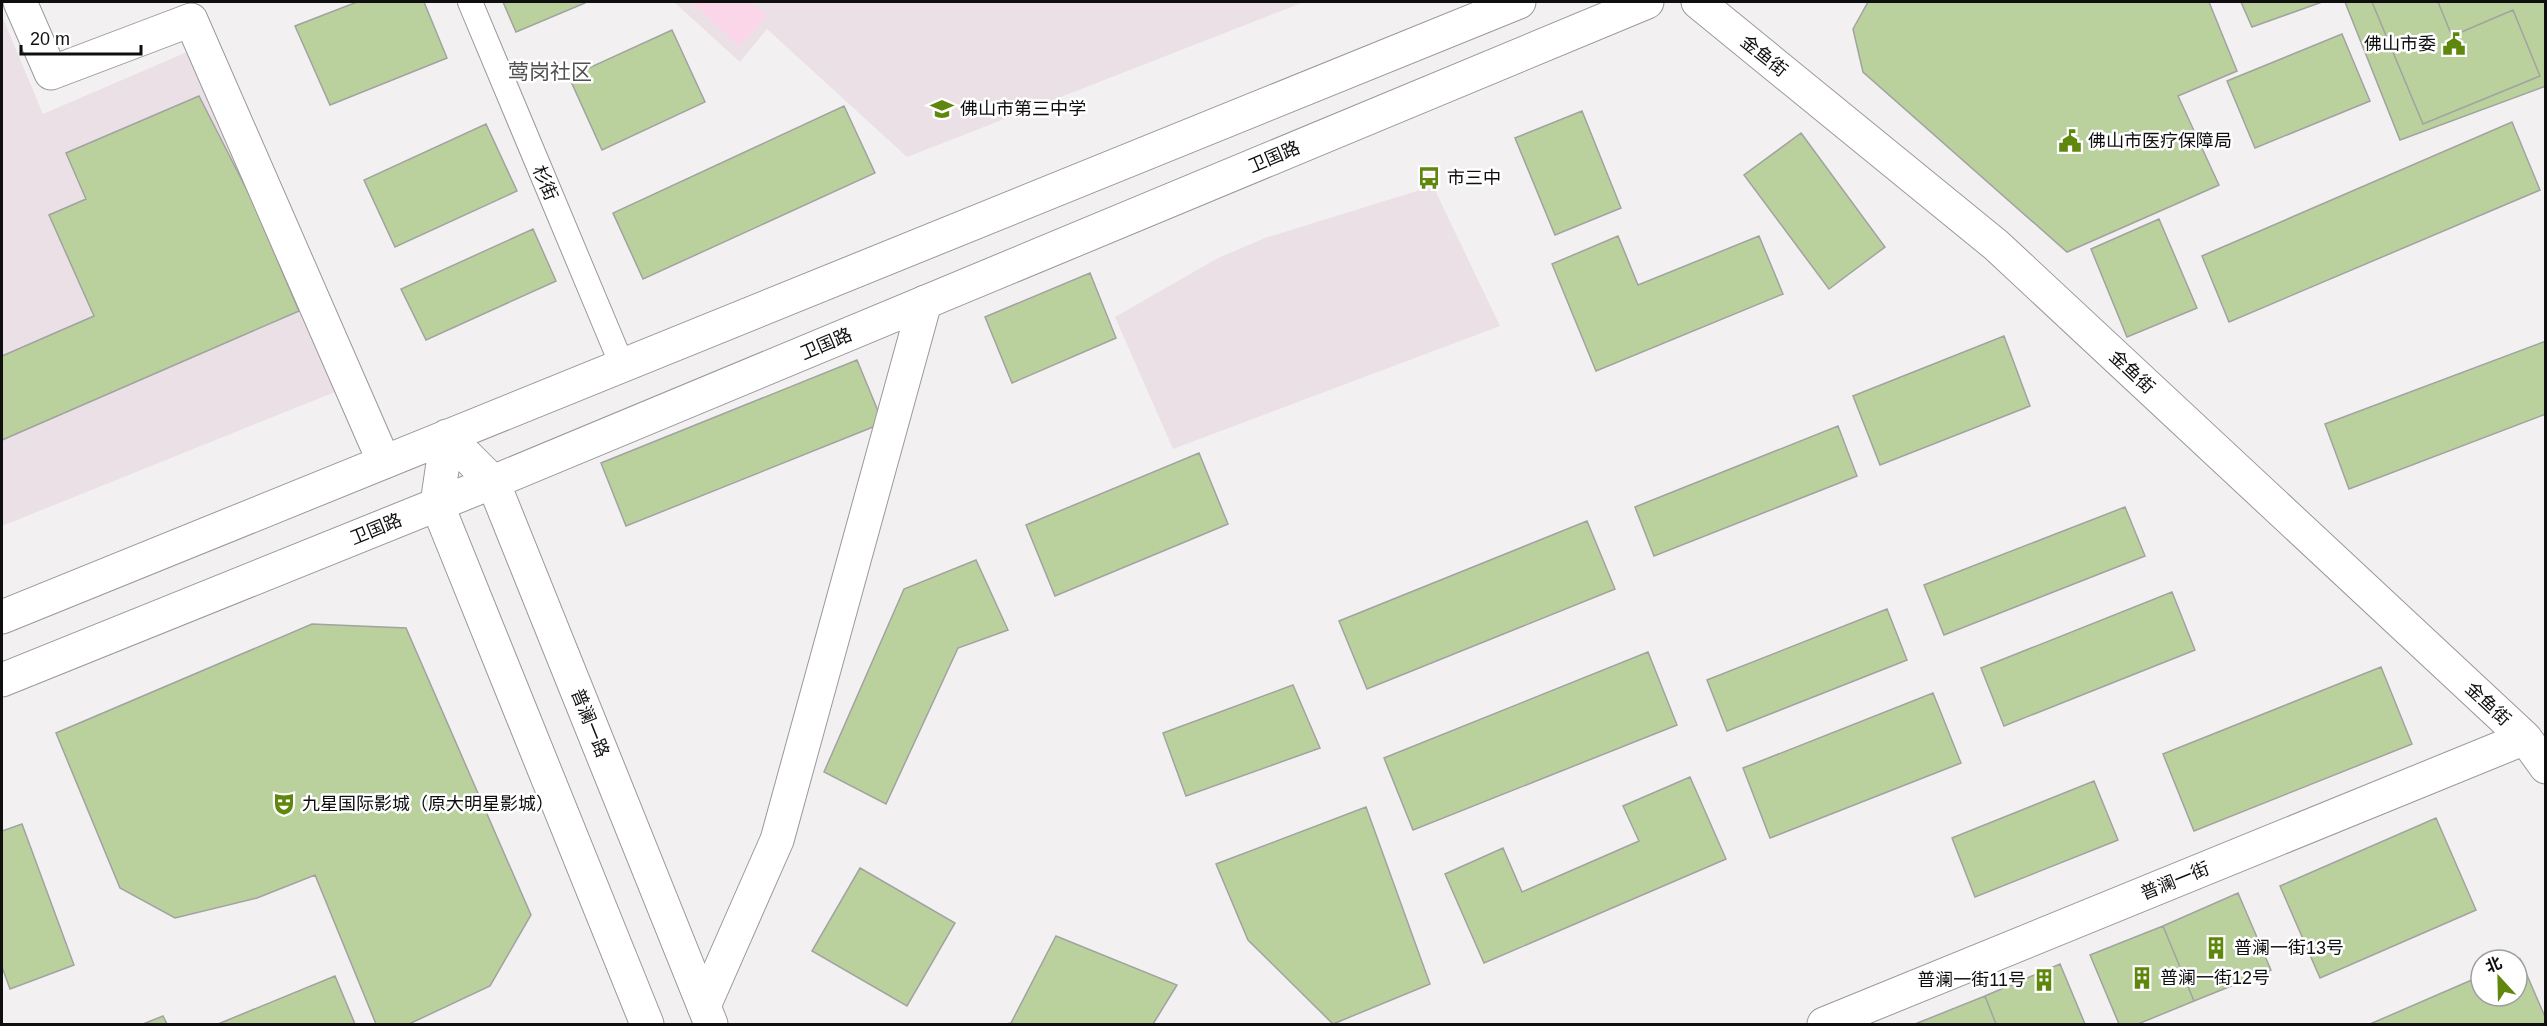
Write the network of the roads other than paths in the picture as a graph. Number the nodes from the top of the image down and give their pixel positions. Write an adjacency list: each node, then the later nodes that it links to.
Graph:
1 (20, 2): 9 (main road)
2 (470, 2): 7 (lane, 杉街)
3 (1519, 2): 7 (main road)
4 (1647, 2): 6 (main road, 卫国路)
5 (1698, 2): 14 (main road, 金鱼街)
6 (925, 302): 10 (main road, 卫国路); 16 (main road)
7 (622, 365): 8 (main road)
8 (447, 436): 9 (main road); 10 (main road, 普澜一路); 11 (main road)
9 (384, 462): 12 (main road)
10 (493, 482): 11 (main road, 卫国路); 16 (main road, 普澜一路)
11 (437, 504): 13 (main road, 卫国路); 17 (main road)
12 (2, 617)
13 (2, 680)
14 (2525, 738): 15 (main road, 金鱼街); 18 (main road, 普澜一街)
15 (2546, 766)
16 (708, 1015)
17 (647, 1024)
18 (1824, 1024)

